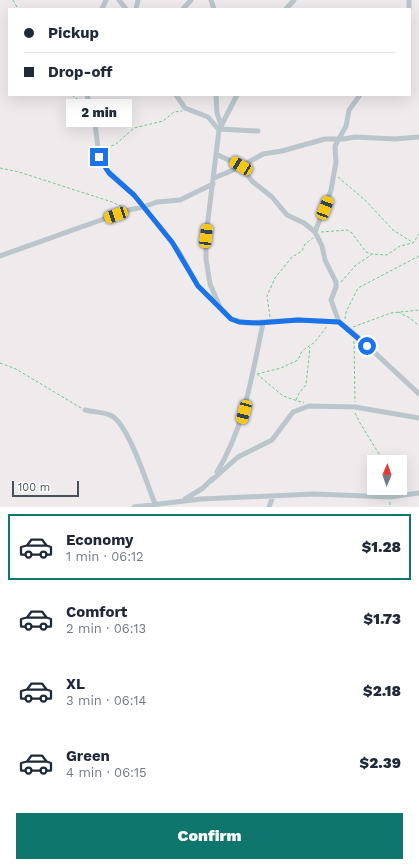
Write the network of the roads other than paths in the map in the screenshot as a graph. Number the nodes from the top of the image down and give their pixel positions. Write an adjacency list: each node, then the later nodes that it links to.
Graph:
1 (191, 0): 3 (street)
2 (294, 0): 4 (street)
3 (184, 8)
4 (287, 8)
5 (87, 96): 17 (street)
6 (176, 96): 10 (street)
7 (216, 96): 10 (street)
8 (236, 96): 10 (street)
9 (359, 96): 13 (street)
10 (220, 128): 11 (street); 14 (street)
11 (258, 131)
12 (419, 137): 13 (street)
13 (339, 139): 15 (street); 18 (street)
14 (216, 154): 15 (street); 16 (street)
15 (241, 166): 16 (street); 18 (street)
16 (214, 181): 17 (street); 20 (street)
17 (143, 207): 19 (street); 20 (street)
18 (315, 232): 22 (street)
19 (0, 256)
20 (220, 307): 21 (street)
21 (263, 323): 22 (street); 26 (street)
22 (341, 324): 23 (street)
23 (419, 394)
24 (85, 410): 30 (street)
25 (419, 418): 26 (street)
26 (211, 481): 29 (street)
27 (419, 493): 28 (street)
28 (273, 496): 29 (street); 32 (street)
29 (180, 501): 30 (street)
30 (155, 504): 31 (street)
31 (134, 507)
32 (269, 507)

